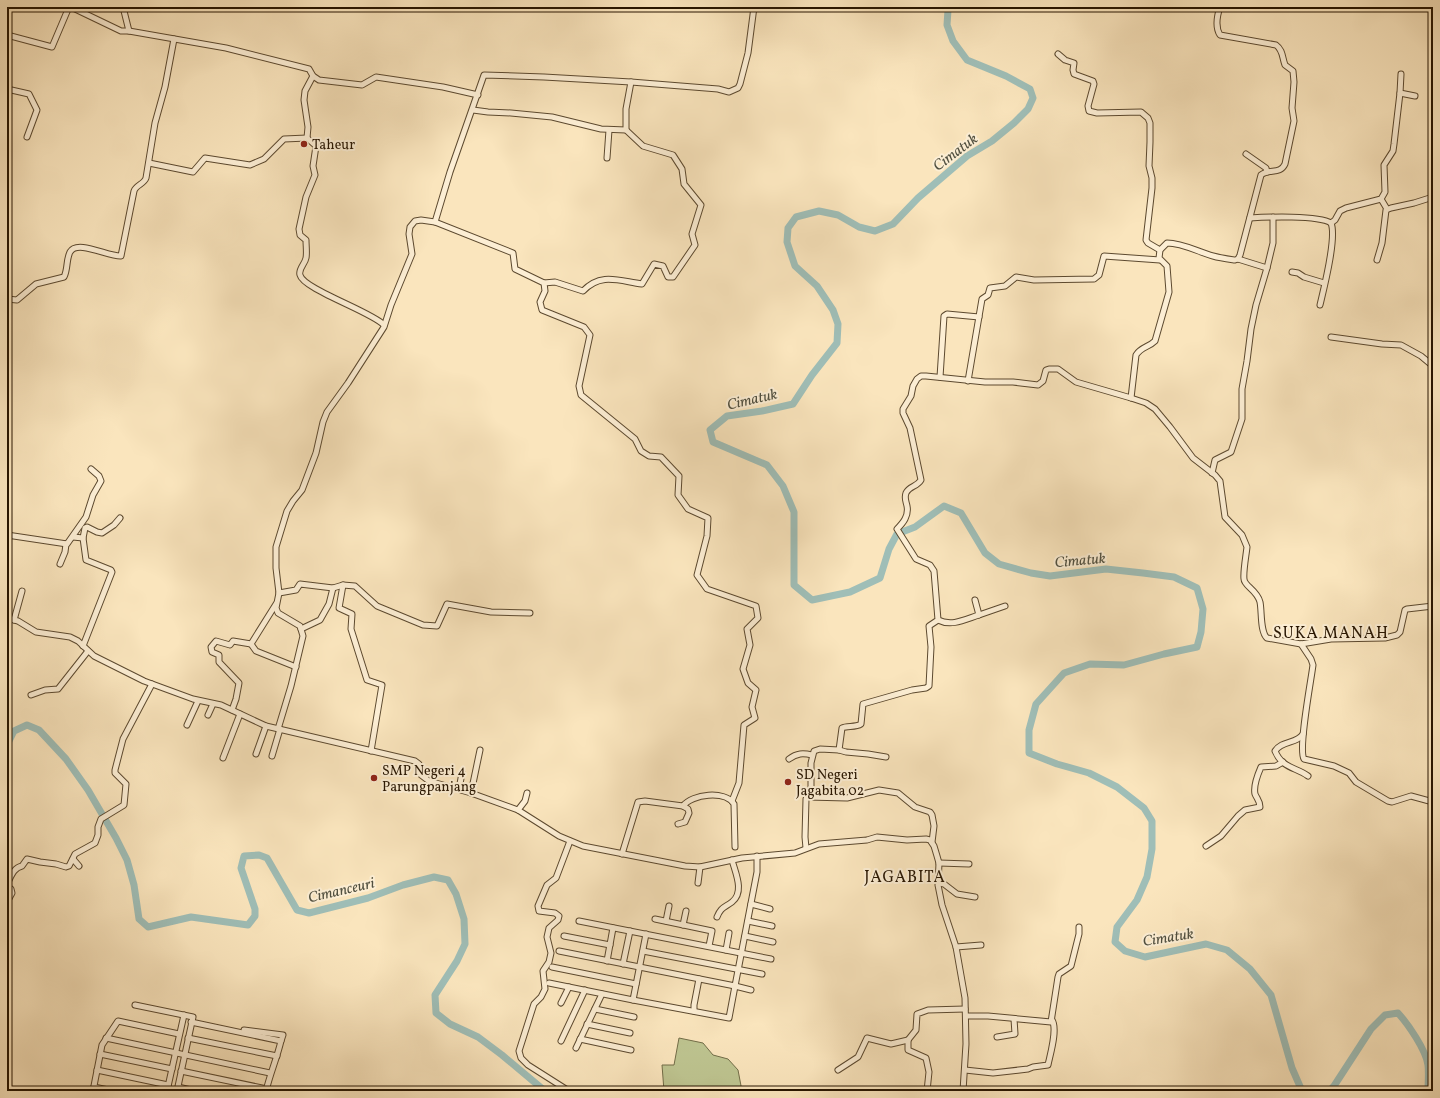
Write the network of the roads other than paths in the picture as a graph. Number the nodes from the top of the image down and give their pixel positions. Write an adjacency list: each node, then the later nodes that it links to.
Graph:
1 (70, 7): 5 (street); 6 (street)
2 (123, 7): 5 (street)
3 (754, 7): 11 (street)
4 (1220, 7): 24 (street)
5 (129, 31): 7 (street)
6 (7, 35)
7 (174, 39): 10 (street); 23 (street)
8 (1058, 54): 32 (street)
9 (1401, 74): 13 (street)
10 (313, 76): 14 (street); 20 (street)
11 (631, 82): 14 (street); 18 (street)
12 (7, 89): 19 (street)
13 (1400, 93): 15 (street); 26 (street)
14 (478, 95): 16 (street)
15 (1415, 96)
16 (473, 110): 17 (street); 30 (street)
17 (609, 130): 18 (street); 22 (street)
18 (626, 130): 38 (street)
19 (27, 137)
20 (307, 138): 23 (street); 43 (street)
21 (1246, 154): 24 (street)
22 (607, 158)
23 (148, 163): 40 (street)
24 (1267, 172): 29 (street)
25 (1433, 197): 27 (street)
26 (1381, 199): 27 (street); 31 (street)
27 (1387, 209): 35 (street)
28 (1273, 217): 29 (street); 31 (street); 36 (street)
29 (1250, 218): 33 (street)
30 (435, 222): 38 (street); 43 (street)
31 (1331, 223): 39 (street)
32 (1160, 250): 33 (street); 34 (street)
33 (1238, 259): 36 (street)
34 (1160, 260): 42 (street); 48 (street)
35 (1377, 260)
36 (1268, 268): 50 (street)
37 (1292, 272): 39 (street)
38 (544, 283): 103 (street)
39 (1324, 283): 41 (street)
40 (7, 299)
41 (1320, 305)
42 (979, 317): 46 (street); 47 (street)
43 (384, 325): 60 (street)
44 (1331, 337): 45 (street)
45 (1433, 366)
46 (940, 377): 47 (street); 69 (street)
47 (968, 381): 48 (street)
48 (1131, 398): 50 (street)
49 (91, 469): 53 (street)
50 (1212, 472): 72 (street)
51 (120, 518): 54 (street)
52 (7, 534): 55 (street)
53 (73, 537): 54 (street); 55 (street)
54 (83, 538): 73 (street)
55 (66, 544): 56 (street)
56 (60, 564)
57 (343, 585): 58 (street); 65 (street); 89 (street)
58 (333, 588): 60 (street); 70 (street)
59 (22, 591): 68 (street)
60 (279, 593): 62 (street)
61 (975, 600): 66 (street)
62 (278, 601): 70 (street); 71 (street)
63 (1005, 606): 66 (street)
64 (1433, 606): 72 (street)
65 (530, 613)
66 (979, 615): 69 (street)
67 (7, 618): 68 (street)
68 (14, 620): 73 (street)
69 (938, 620): 88 (street)
70 (302, 629): 75 (street)
71 (251, 644): 75 (street); 80 (street)
72 (1301, 644): 86 (street)
73 (83, 646): 74 (street)
74 (88, 651): 76 (street); 77 (street)
75 (296, 667): 85 (street)
76 (152, 684): 78 (street); 115 (street)
77 (31, 695)
78 (198, 701): 79 (street); 83 (street)
79 (213, 704): 80 (street); 81 (street)
80 (232, 710): 82 (street)
81 (208, 714)
82 (240, 714): 84 (street); 93 (street)
83 (187, 725)
84 (266, 726): 85 (street); 90 (street)
85 (279, 729): 89 (street); 92 (street)
86 (1303, 734): 96 (street); 104 (street)
87 (480, 750): 100 (street)
88 (839, 750): 91 (street); 94 (street)
89 (371, 751): 99 (street)
90 (256, 754)
91 (812, 755): 95 (street); 102 (street)
92 (272, 756)
93 (223, 758)
94 (886, 758)
95 (789, 759)
96 (1283, 762): 98 (street); 110 (street)
97 (462, 773): 99 (street)
98 (1308, 776)
99 (459, 789): 100 (street)
100 (471, 793): 106 (street)
101 (527, 793): 106 (street)
102 (807, 797): 109 (street); 112 (street)
103 (732, 801): 105 (street); 111 (street)
104 (1433, 802)
105 (683, 806): 107 (street); 113 (street)
106 (518, 810): 108 (street)
107 (678, 824)
108 (570, 841): 113 (street); 207 (street)
109 (932, 842): 112 (street); 117 (street)
110 (1206, 846)
111 (735, 847)
112 (806, 848): 114 (street)
113 (622, 854): 120 (street)
114 (757, 856): 116 (street); 126 (street)
115 (73, 859): 119 (street); 123 (street)
116 (732, 860): 120 (street); 130 (street)
117 (938, 863): 118 (street); 122 (street)
118 (969, 864)
119 (78, 866)
120 (700, 867): 121 (street)
121 (698, 883)
122 (938, 883): 124 (street); 148 (street)
123 (7, 885): 125 (street)
124 (975, 897)
125 (7, 902)
126 (751, 904): 128 (street); 134 (street)
127 (669, 906): 133 (street)
128 (770, 909)
129 (686, 911): 135 (street)
130 (716, 917)
131 (655, 919): 133 (street)
132 (579, 921): 138 (street)
133 (666, 921): 135 (street)
134 (748, 921): 136 (street); 143 (street)
135 (683, 925): 147 (street)
136 (772, 926)
137 (1079, 927): 178 (street)
138 (613, 928): 139 (street); 145 (street)
139 (630, 931): 141 (street); 155 (street)
140 (729, 933): 149 (street)
141 (646, 934): 147 (street); 151 (street)
142 (564, 936): 145 (street)
143 (745, 936): 144 (street); 152 (street)
144 (773, 942)
145 (610, 945): 154 (street)
146 (981, 945): 148 (street)
147 (709, 946): 149 (street)
148 (956, 947): 172 (street)
149 (726, 950): 152 (street)
150 (560, 951): 154 (street)
151 (643, 952): 157 (street); 158 (street)
152 (742, 953): 153 (street); 158 (street)
153 (772, 959)
154 (607, 961): 155 (street)
155 (623, 964): 157 (street)
156 (552, 967): 162 (street)
157 (639, 967): 160 (street); 162 (street)
158 (738, 970): 159 (street); 163 (street)
159 (762, 974)
160 (699, 979): 163 (street); 173 (street)
161 (549, 983): 164 (street)
162 (636, 984): 168 (street)
163 (735, 986): 166 (street); 173 (street)
164 (569, 987): 165 (street); 169 (street)
165 (586, 990): 167 (street); 188 (street)
166 (751, 990)
167 (602, 994): 168 (street); 171 (street)
168 (633, 1000): 173 (street)
169 (561, 1003)
170 (135, 1005): 174 (street)
171 (595, 1009): 176 (street); 180 (street)
172 (965, 1009): 175 (street); 187 (street)
173 (694, 1012)
174 (184, 1015): 179 (street); 182 (street)
175 (966, 1016): 177 (street); 198 (street)
176 (634, 1017)
177 (1014, 1019): 178 (street); 183 (street)
178 (1052, 1020): 198 (street)
179 (191, 1022): 185 (street); 194 (street)
180 (587, 1024): 181 (street); 186 (street)
181 (630, 1033)
182 (180, 1034): 184 (street); 191 (street)
183 (996, 1037)
184 (106, 1038): 191 (street); 192 (street)
185 (188, 1038): 193 (street); 194 (street)
186 (580, 1039): 189 (street); 190 (street)
187 (908, 1040): 197 (street); 208 (street)
188 (561, 1042)
189 (576, 1048)
190 (631, 1050)
191 (175, 1053): 193 (street); 195 (street)
192 (100, 1054): 195 (street); 196 (street)
193 (184, 1054): 199 (street); 200 (street)
194 (277, 1056): 200 (street)
195 (172, 1069): 201 (street)
196 (97, 1070): 201 (street); 202 (street)
197 (838, 1070)
198 (965, 1070): 209 (street)
199 (181, 1071): 203 (street); 204 (street)
200 (270, 1073): 204 (street)
201 (168, 1088)
202 (93, 1089): 205 (street)
203 (177, 1089): 206 (street)
204 (267, 1090)
205 (113, 1091)
206 (195, 1091)
207 (569, 1091)
208 (927, 1091)
209 (963, 1091)

